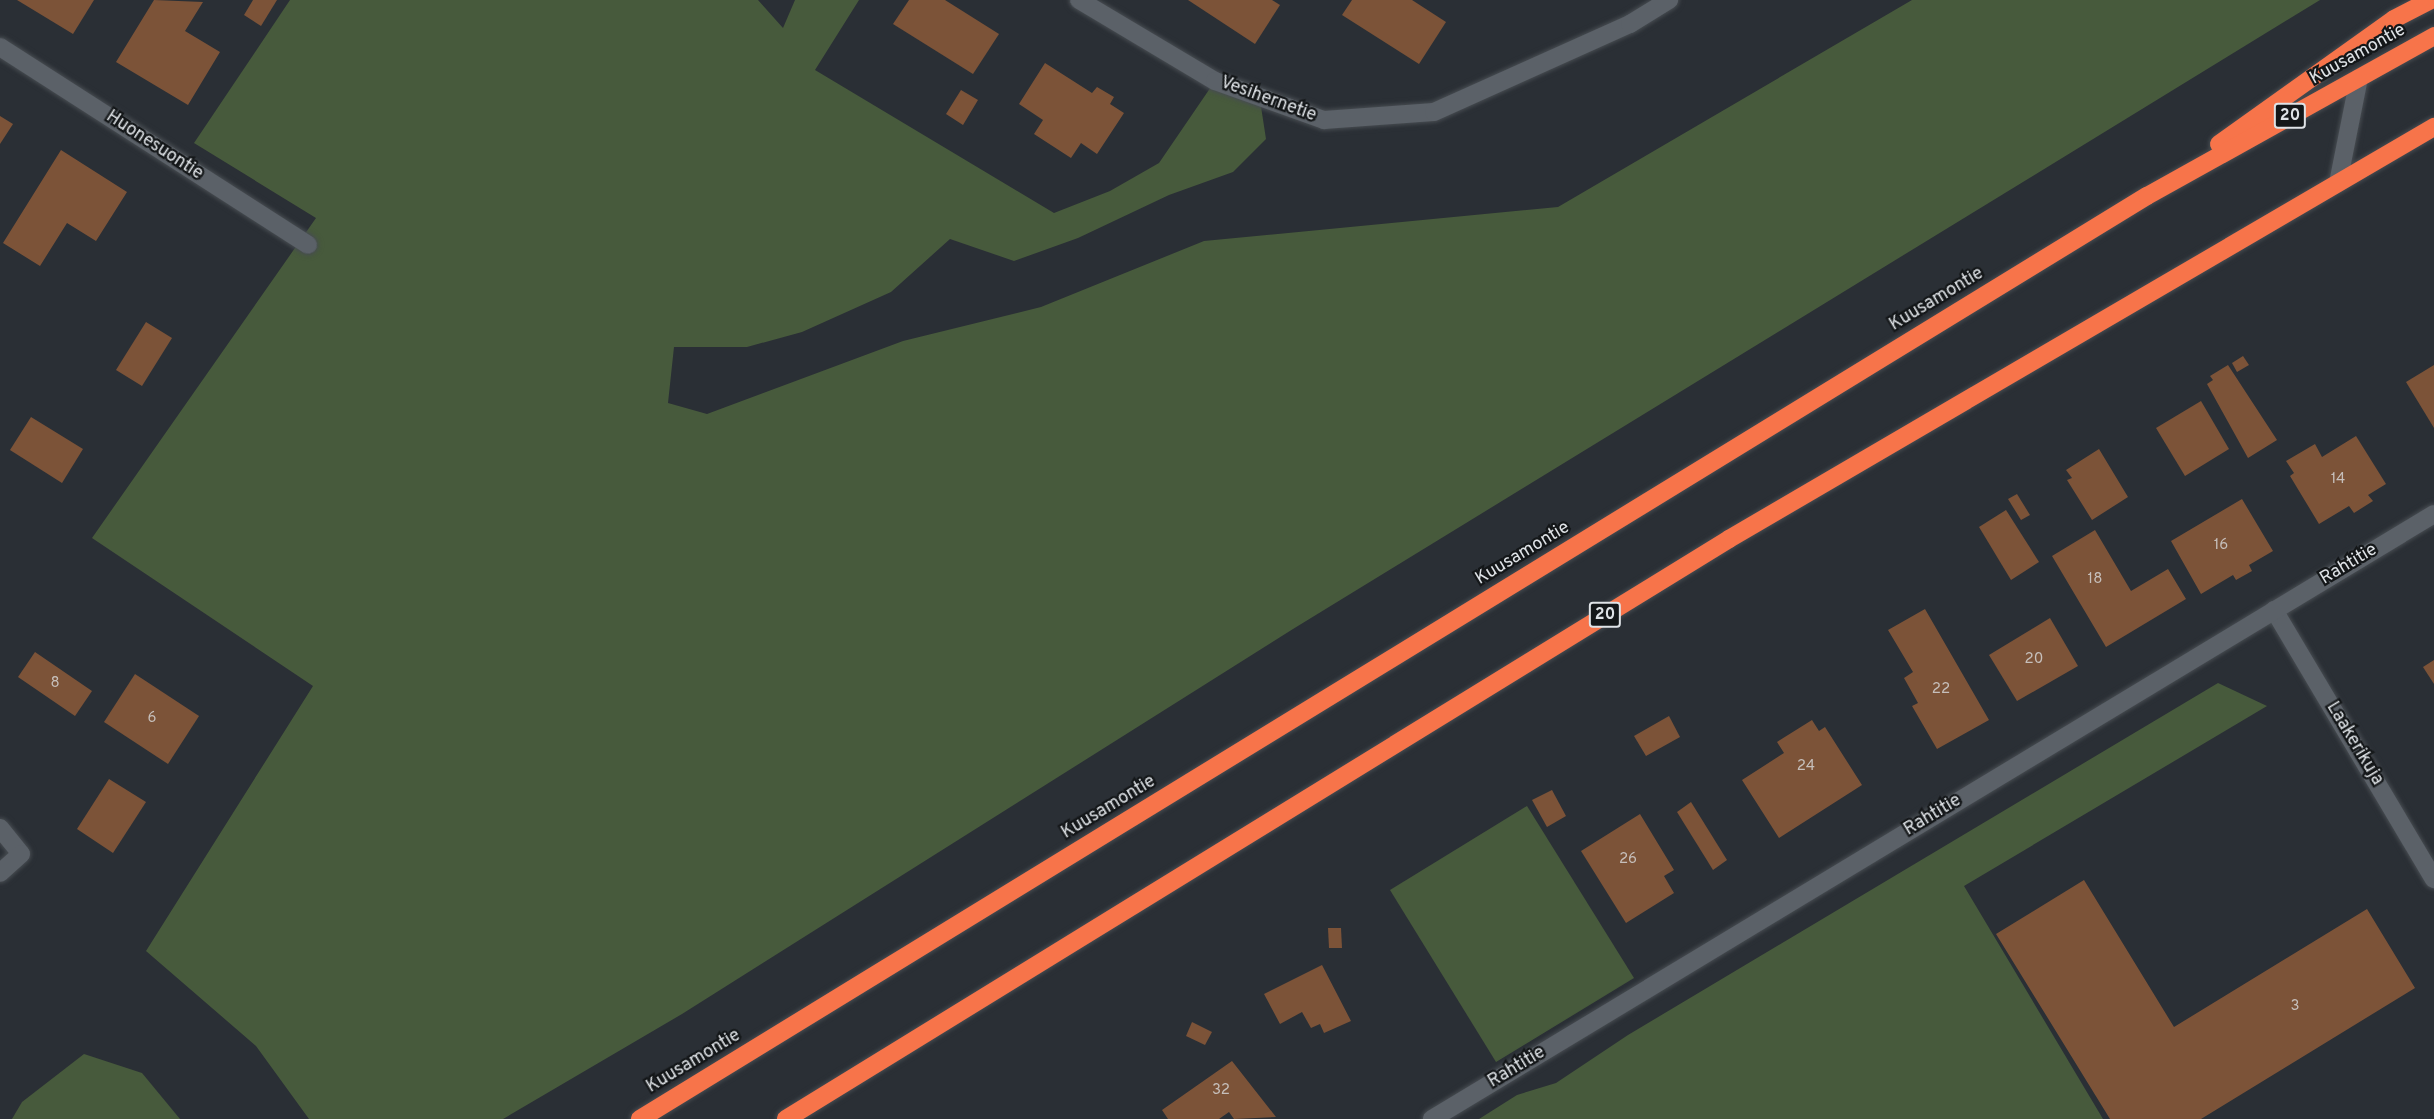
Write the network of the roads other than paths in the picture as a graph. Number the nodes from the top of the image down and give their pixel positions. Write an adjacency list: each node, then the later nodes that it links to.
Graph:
1 (1078, 0): 2 (street, Vesihernetie)
2 (1669, 0)
3 (2431, 0): 9 (highway)
4 (2434, 36): 6 (highway, Kuusamontie / 20)
5 (0, 47): 10 (street, Huonesuontie)
6 (2359, 78): 8 (street); 9 (highway, Kuusamontie / 20)
7 (2434, 127): 8 (highway, 20)
8 (2338, 183): 17 (highway, 20)
9 (2147, 196): 16 (highway, Kuusamontie / 20)
10 (308, 246)
11 (2434, 514): 12 (street, Rahtitie)
12 (2274, 610): 15 (street, Laakerikuja); 18 (street, Rahtitie)
13 (0, 828): 14 (street)
14 (0, 873)
15 (2434, 879)
16 (640, 1119)
17 (786, 1119)
18 (1432, 1119)

